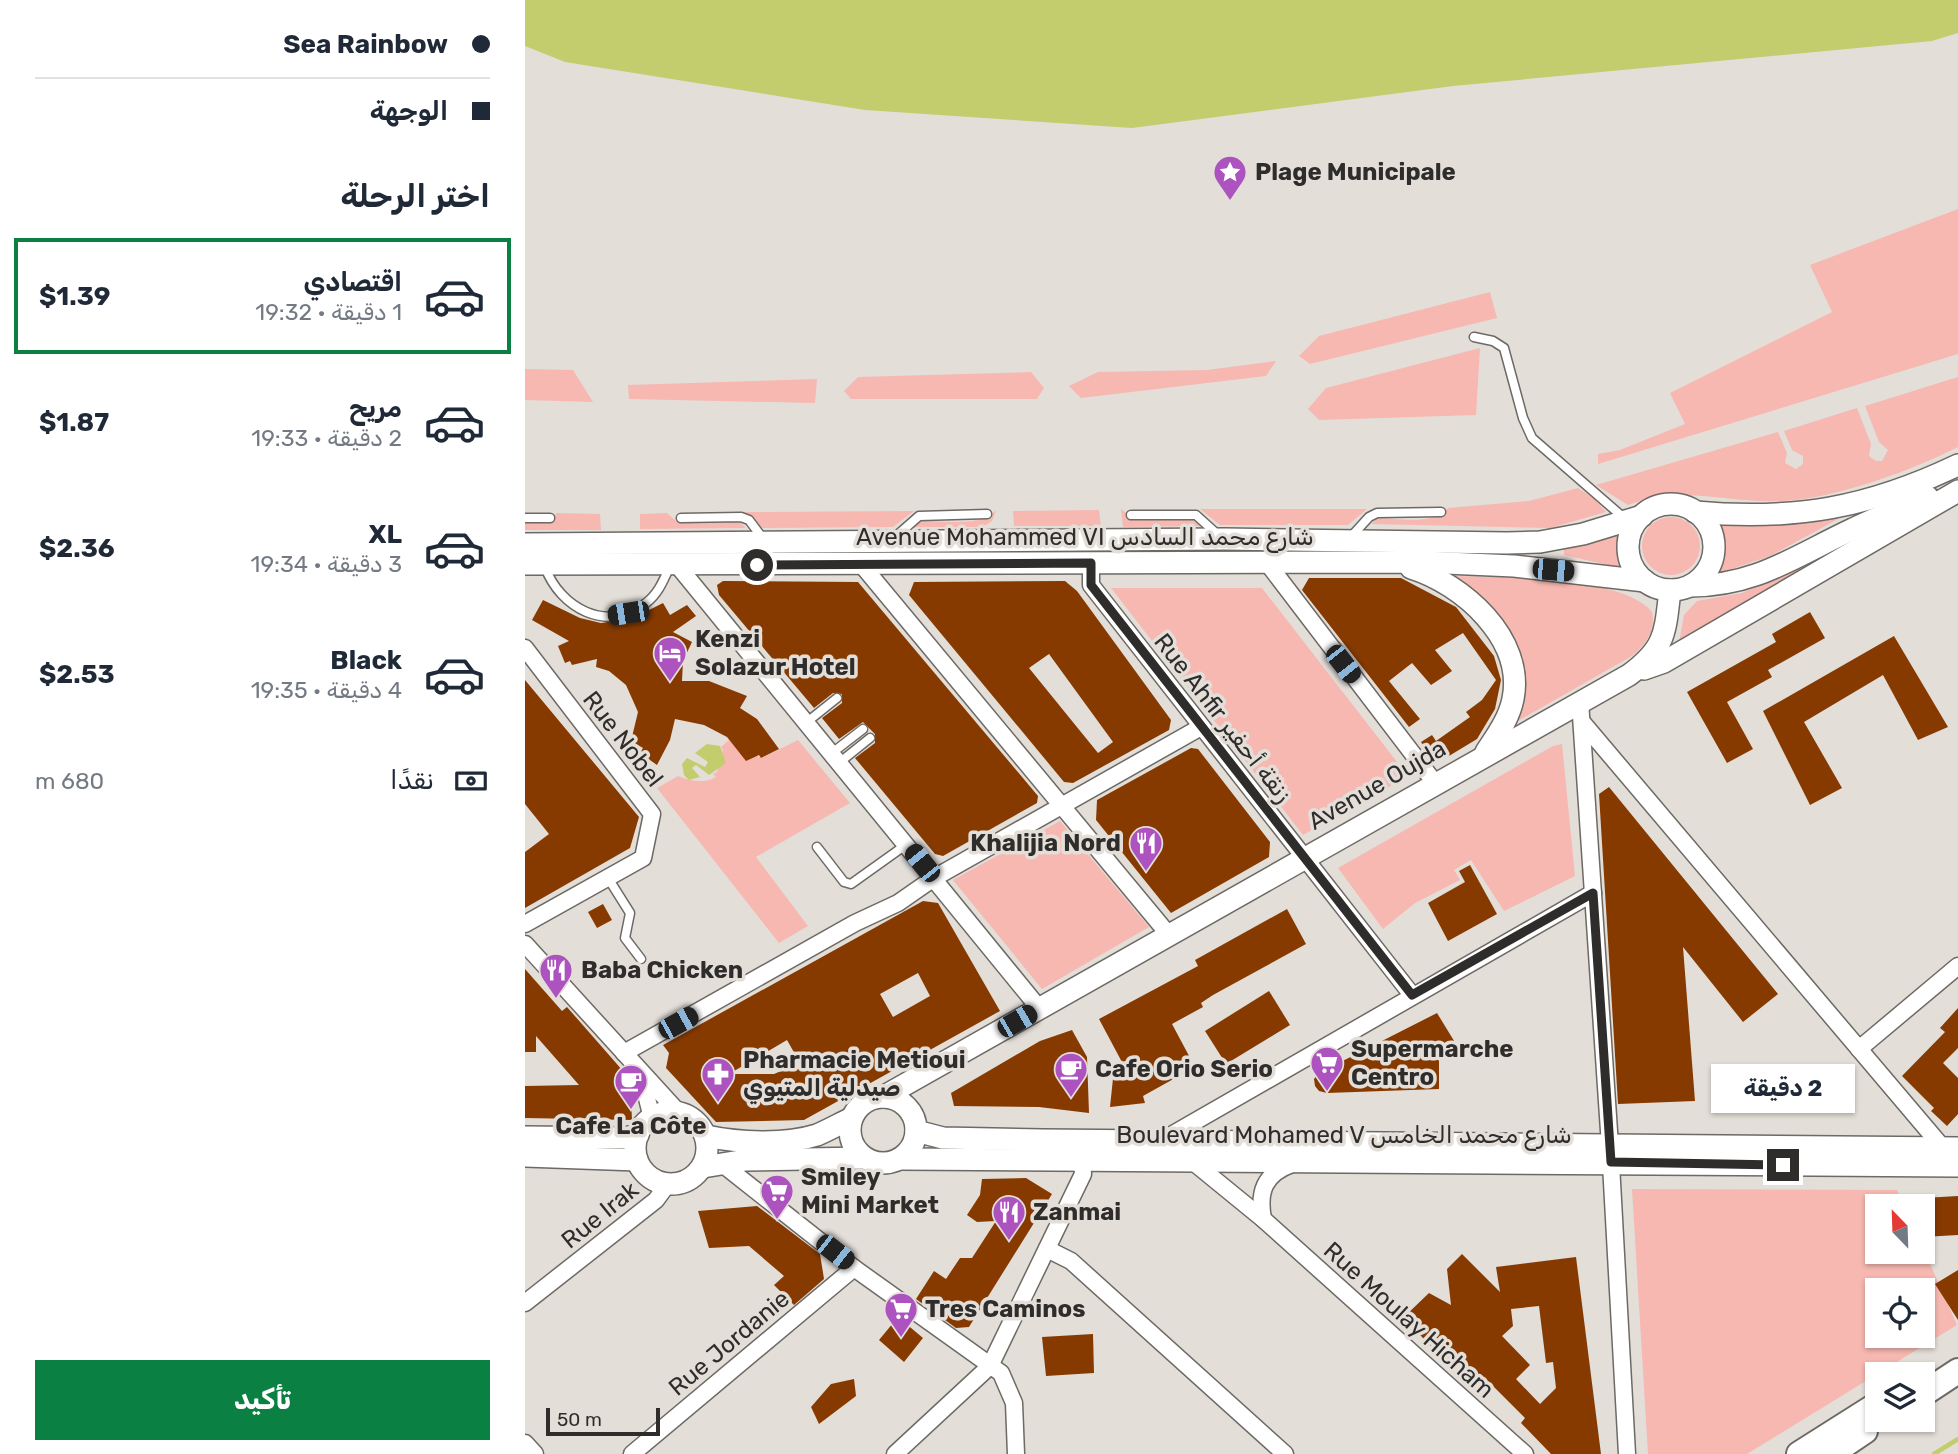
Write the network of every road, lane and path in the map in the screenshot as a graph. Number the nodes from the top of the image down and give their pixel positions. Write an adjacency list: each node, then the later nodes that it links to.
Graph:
1 (1474, 337): 12 (lane)
2 (1958, 465): 6 (main road)
3 (1958, 485): 25 (main road)
4 (1958, 491): 27 (main road)
5 (1441, 512): 15 (lane)
6 (1696, 512): 12 (main road); 25 (main road)
7 (987, 514): 14 (lane)
8 (1131, 515): 13 (lane)
9 (550, 517): 10 (lane)
10 (525, 518)
11 (681, 518): 16 (lane)
12 (1634, 518): 15 (main road, Avenue Mohammed VI شارع محمد السادس); 24 (main road)
13 (1222, 539): 14 (main road, Avenue Mohammed VI شارع محمد السادس); 15 (main road, Avenue Mohammed VI شارع محمد السادس)
14 (890, 541): 16 (main road, Avenue Mohammed VI شارع محمد السادس)
15 (1347, 541)
16 (766, 542): 17 (main road, Avenue Mohammed VI شارع محمد السادس)
17 (525, 544)
18 (1265, 561): 19 (main road, Avenue Mohammed VI شارع محمد السادس); 20 (main road, Avenue Mohammed VI شارع محمد السادس); 36 (street)
19 (1392, 562): 24 (main road, Avenue Mohammed VI شارع محمد السادس); 34 (main road)
20 (1091, 563): 22 (main road, Avenue Mohammed VI شارع محمد السادس); 31 (street, Rue Ahfir زنقة أحفير)
21 (535, 564): 23 (main road, Avenue Mohammed VI شارع محمد السادس); 23 (lane)
22 (861, 564): 23 (main road, Avenue Mohammed VI شارع محمد السادس); 37 (street)
23 (674, 566): 30 (street)
24 (1645, 581): 25 (main road)
25 (1680, 588): 27 (main road, Avenue Oujda)
26 (525, 648): 41 (street, Rue Nobel)
27 (1629, 675): 29 (main road, Avenue Oujda)
28 (837, 698): 30 (lane)
29 (1581, 712): 34 (main road, Avenue Oujda); 43 (street); 51 (street)
30 (807, 722): 35 (street)
31 (1201, 727): 37 (street); 40 (street, Rue Ahfir زنقة أحفير)
32 (863, 729): 35 (lane)
33 (870, 738): 35 (lane)
34 (1484, 755): 36 (main road, Avenue Oujda)
35 (836, 758): 38 (street)
36 (1435, 783): 40 (main road, Avenue Oujda)
37 (1063, 806): 42 (street); 45 (street)
38 (907, 844): 39 (lane); 42 (street)
39 (817, 847)
40 (1303, 858): 45 (main road, Avenue Oujda); 49 (street, Rue Ahfir زنقة أحفير)
41 (608, 878): 44 (street, Rue Nobel); 47 (lane)
42 (934, 878): 50 (street); 52 (street)
43 (1593, 893): 49 (street); 65 (street)
44 (525, 924)
45 (1169, 934): 50 (main road, Avenue Oujda)
46 (525, 944): 52 (street)
47 (641, 959)
48 (1958, 966): 51 (street)
49 (1412, 995): 63 (street)
50 (1039, 1008): 53 (main road, Avenue Oujda)
51 (1859, 1049): 64 (street)
52 (624, 1053): 54 (street)
53 (948, 1060): 55 (main road, Avenue Oujda); 59 (main road)
54 (639, 1069): 56 (street); 57 (street)
55 (883, 1097): 58 (main road); 59 (main road)
56 (679, 1113): 57 (main road); 61 (main road)
57 (652, 1118): 60 (main road)
58 (852, 1118): 61 (main road); 67 (main road)
59 (913, 1122): 63 (main road, Boulevard Mohamed V شارع محمد الخامس); 68 (main road)
60 (638, 1135): 62 (main road); 69 (main road)
61 (706, 1136): 73 (main road)
62 (525, 1137)
63 (1161, 1141): 65 (main road, Boulevard Mohamed V شارع محمد الخامس)
64 (1951, 1148): 65 (main road, Boulevard Mohamed V شارع محمد الخامس)
65 (1611, 1154): 71 (main road, Boulevard Mohamed V شارع محمد الخامس); 74 (main road, Boulevard Mohamed V شارع محمد الخامس); 94 (street)
66 (525, 1157): 69 (main road)
67 (865, 1158): 68 (main road); 73 (main road)
68 (899, 1159): 70 (main road, Boulevard Mohamed V شارع محمد الخامس)
69 (637, 1160): 75 (main road)
70 (1082, 1160): 72 (main road, Boulevard Mohamed V شارع محمد الخامس); 77 (street)
71 (1307, 1160): 72 (main road, Boulevard Mohamed V شارع محمد الخامس); 76 (street)
72 (1192, 1161): 76 (street, Rue Moulay Hicham)
73 (712, 1165): 75 (main road); 78 (street)
74 (1958, 1166)
75 (667, 1185): 79 (street, Rue Irak)
76 (1263, 1219): 93 (street, Rue Moulay Hicham)
77 (1047, 1249): 81 (street); 92 (street)
78 (854, 1268): 81 (street); 89 (street, Rue Jordanie)
79 (525, 1303)
80 (1958, 1352): 82 (main road)
81 (990, 1366): 90 (street); 91 (street)
82 (1935, 1366)
83 (1958, 1371): 84 (main road)
84 (1935, 1386)
85 (1865, 1412): 95 (main road)
86 (1865, 1432): 96 (main road)
87 (525, 1443): 88 (street)
88 (535, 1454)
89 (632, 1454)
90 (895, 1454)
91 (1016, 1454)
92 (1285, 1454)
93 (1525, 1454)
94 (1627, 1454)
95 (1799, 1454)
96 (1831, 1454)

